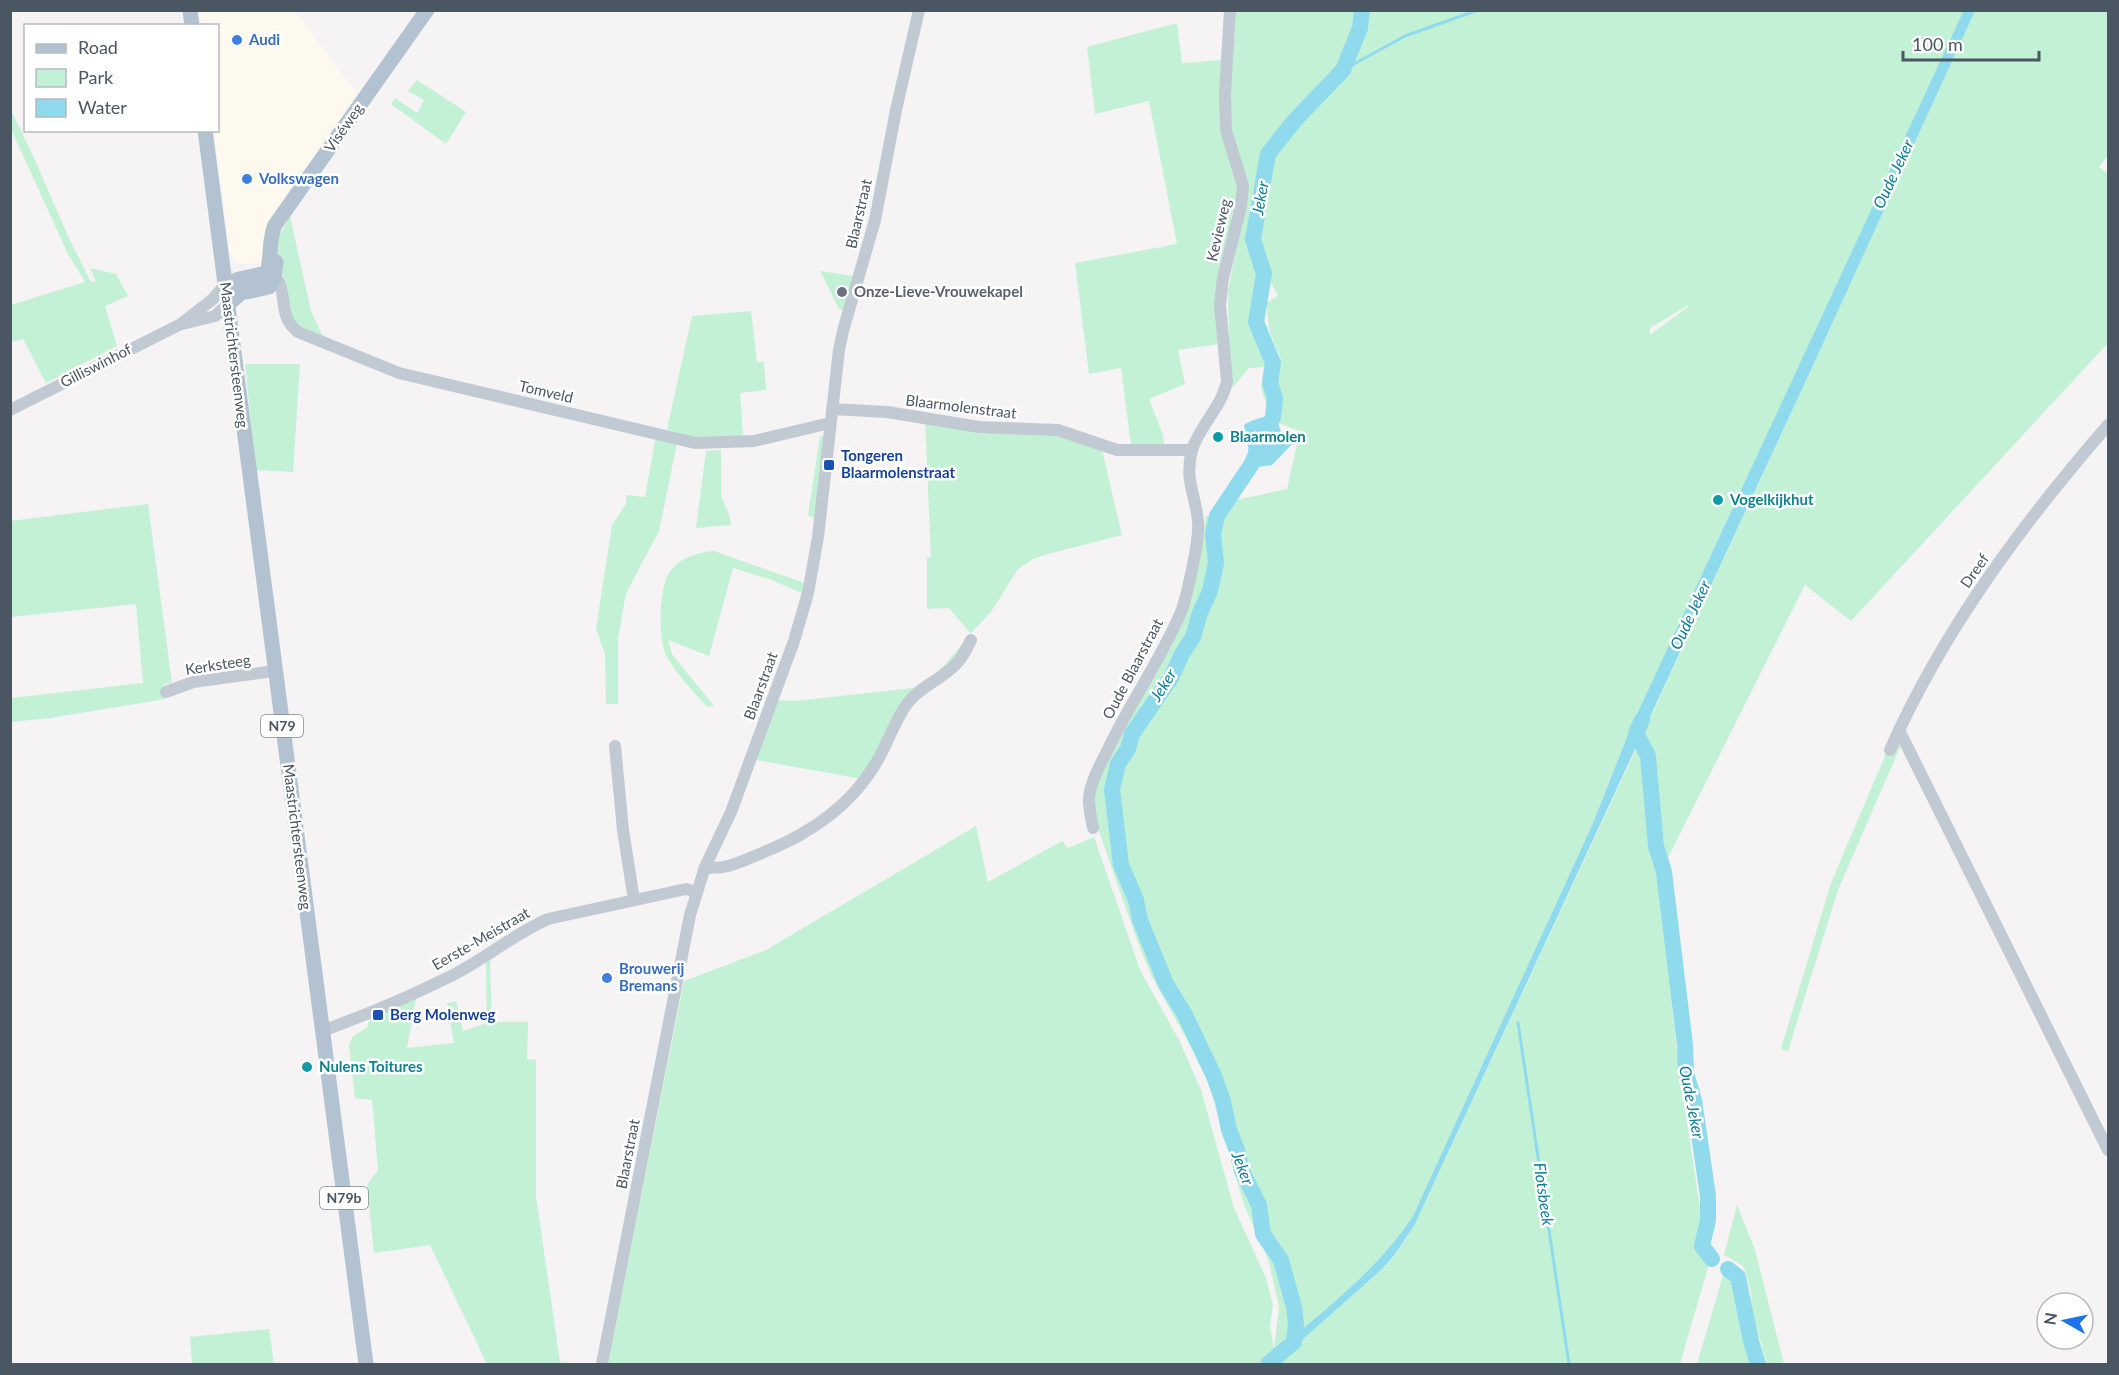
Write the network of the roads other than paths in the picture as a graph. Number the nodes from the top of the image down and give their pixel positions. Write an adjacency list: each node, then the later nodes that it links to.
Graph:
1 (427, 10): 5 (main road, Viséweg)
2 (919, 10): 9 (street, Blaarstraat)
3 (1230, 10): 13 (street, Kevieweg)
4 (205, 132): 6 (main road, Maastrichtersteenweg / N79)
5 (270, 279): 6 (main road, Gilliswinhof); 7 (main road, Gilliswinhof); 11 (street, Tomveld)
6 (225, 285): 7 (main road, Maastrichtersteenweg / N79); 8 (street, Gilliswinhof)
7 (228, 304): 8 (street, Gilliswinhof); 15 (main road, Maastrichtersteenweg / N79)
8 (181, 324): 10 (street, Gilliswinhof)
9 (832, 409): 11 (street, Blaarstraat); 13 (street, Blaarmolenstraat)
10 (10, 410)
11 (830, 423): 21 (street, Blaarstraat)
12 (2109, 425): 17 (street, Dreef)
13 (1192, 450): 20 (street, Oude Blaarstraat)
14 (971, 640): 21 (street)
15 (275, 670): 16 (street, Kerksteeg); 24 (main road, Maastrichtersteenweg / N79)
16 (166, 692)
17 (1899, 730): 19 (street, Dreef); 25 (street)
18 (615, 746): 23 (street)
19 (1890, 750)
20 (1093, 828)
21 (705, 867): 22 (street, Blaarstraat)
22 (698, 892): 23 (street, Eerste-Meistraat); 27 (street, Blaarstraat)
23 (634, 900): 24 (street, Eerste-Meistraat)
24 (322, 1031): 26 (main road, Maastrichtersteenweg / N79b)
25 (2109, 1150)
26 (366, 1365)
27 (602, 1365)

